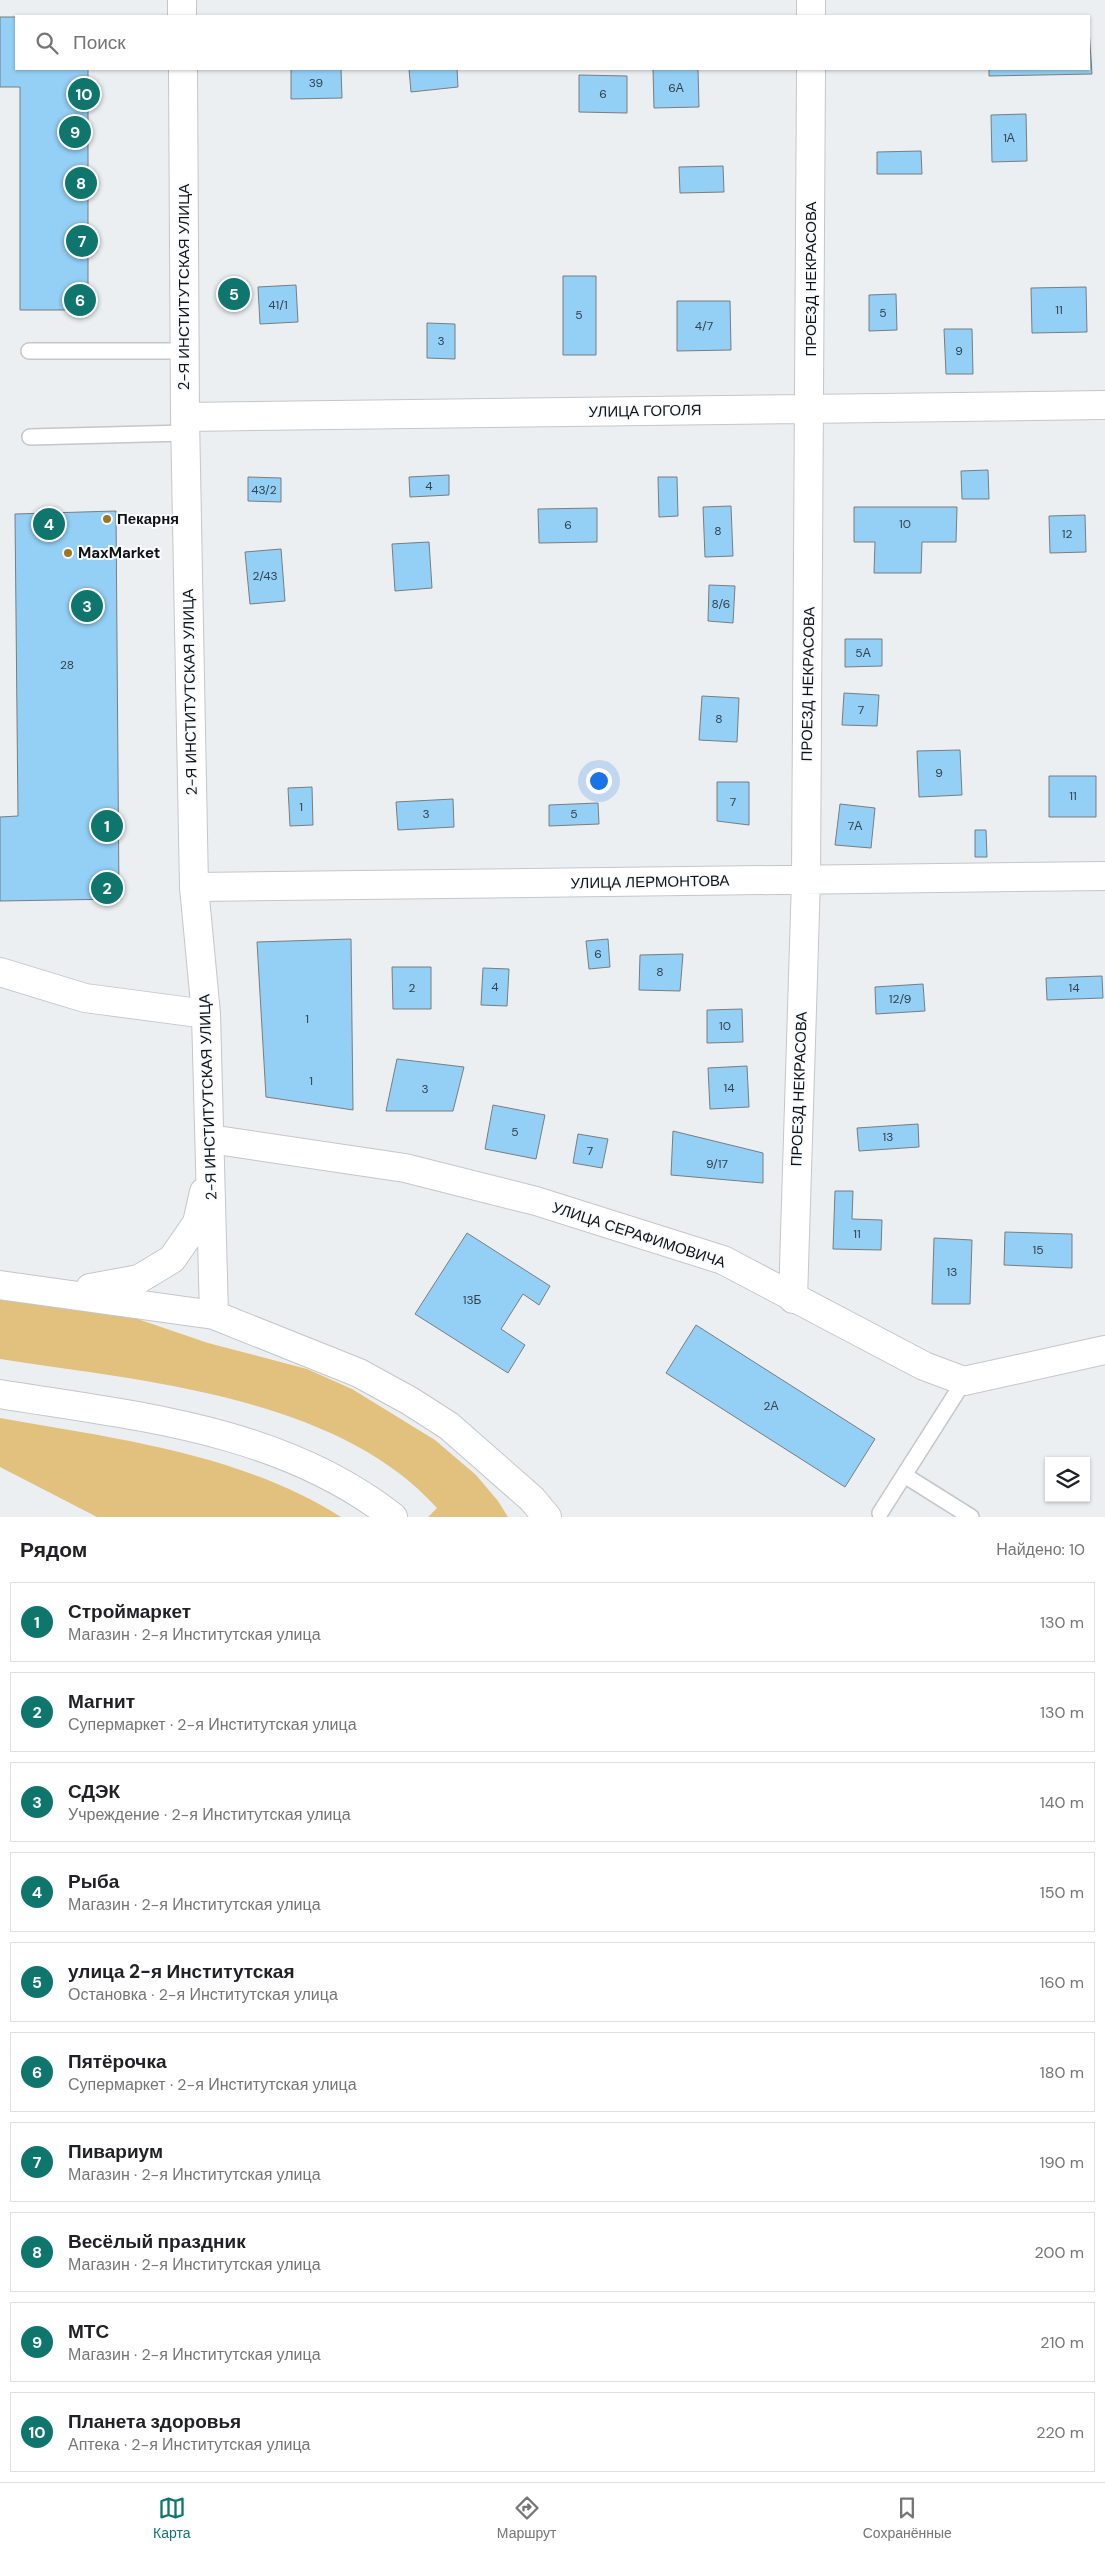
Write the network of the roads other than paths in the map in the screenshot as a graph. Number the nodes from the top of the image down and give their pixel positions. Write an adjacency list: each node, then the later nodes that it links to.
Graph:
1 (182, 0): 3 (street)
2 (811, 0): 4 (street)
3 (182, 15)
4 (811, 15)
5 (183, 70): 8 (street, 2-Я ИНСТИТУТСКАЯ УЛИЦА)
6 (811, 70): 10 (street, ПРОЕЗД НЕКРАСОВА)
7 (29, 351): 8 (lane)
8 (184, 351): 11 (street, 2-Я ИНСТИТУТСКАЯ УЛИЦА)
9 (1105, 405): 10 (street, УЛИЦА ГОГОЛЯ)
10 (810, 409): 11 (street, УЛИЦА ГОГОЛЯ); 14 (street, ПРОЕЗД НЕКРАСОВА)
11 (185, 425): 12 (lane); 15 (street, 2-Я ИНСТИТУТСКАЯ УЛИЦА)
12 (30, 437)
13 (1105, 876): 14 (street, УЛИЦА ЛЕРМОНТОВА)
14 (806, 880): 15 (street, УЛИЦА ЛЕРМОНТОВА); 21 (street, ПРОЕЗД НЕКРАСОВА)
15 (194, 887): 17 (street, 2-Я ИНСТИТУТСКАЯ УЛИЦА)
16 (0, 972): 17 (street)
17 (206, 1014): 18 (street, 2-Я ИНСТИТУТСКАЯ УЛИЦА)
18 (210, 1149): 20 (street); 21 (street, УЛИЦА СЕРАФИМОВИЧА); 22 (street, 2-Я ИНСТИТУТСКАЯ УЛИЦА)
19 (0, 1285): 20 (street)
20 (55, 1292): 22 (street)
21 (793, 1299): 24 (street, УЛИЦА СЕРАФИМОВИЧА)
22 (214, 1315): 26 (street)
23 (1105, 1350): 24 (street)
24 (964, 1380): 27 (lane)
25 (0, 1394): 29 (street)
26 (481, 1452): 30 (street); 31 (street)
27 (904, 1475): 28 (lane); 32 (lane)
28 (880, 1513)
29 (393, 1517)
30 (525, 1517)
31 (547, 1517)
32 (971, 1517)

